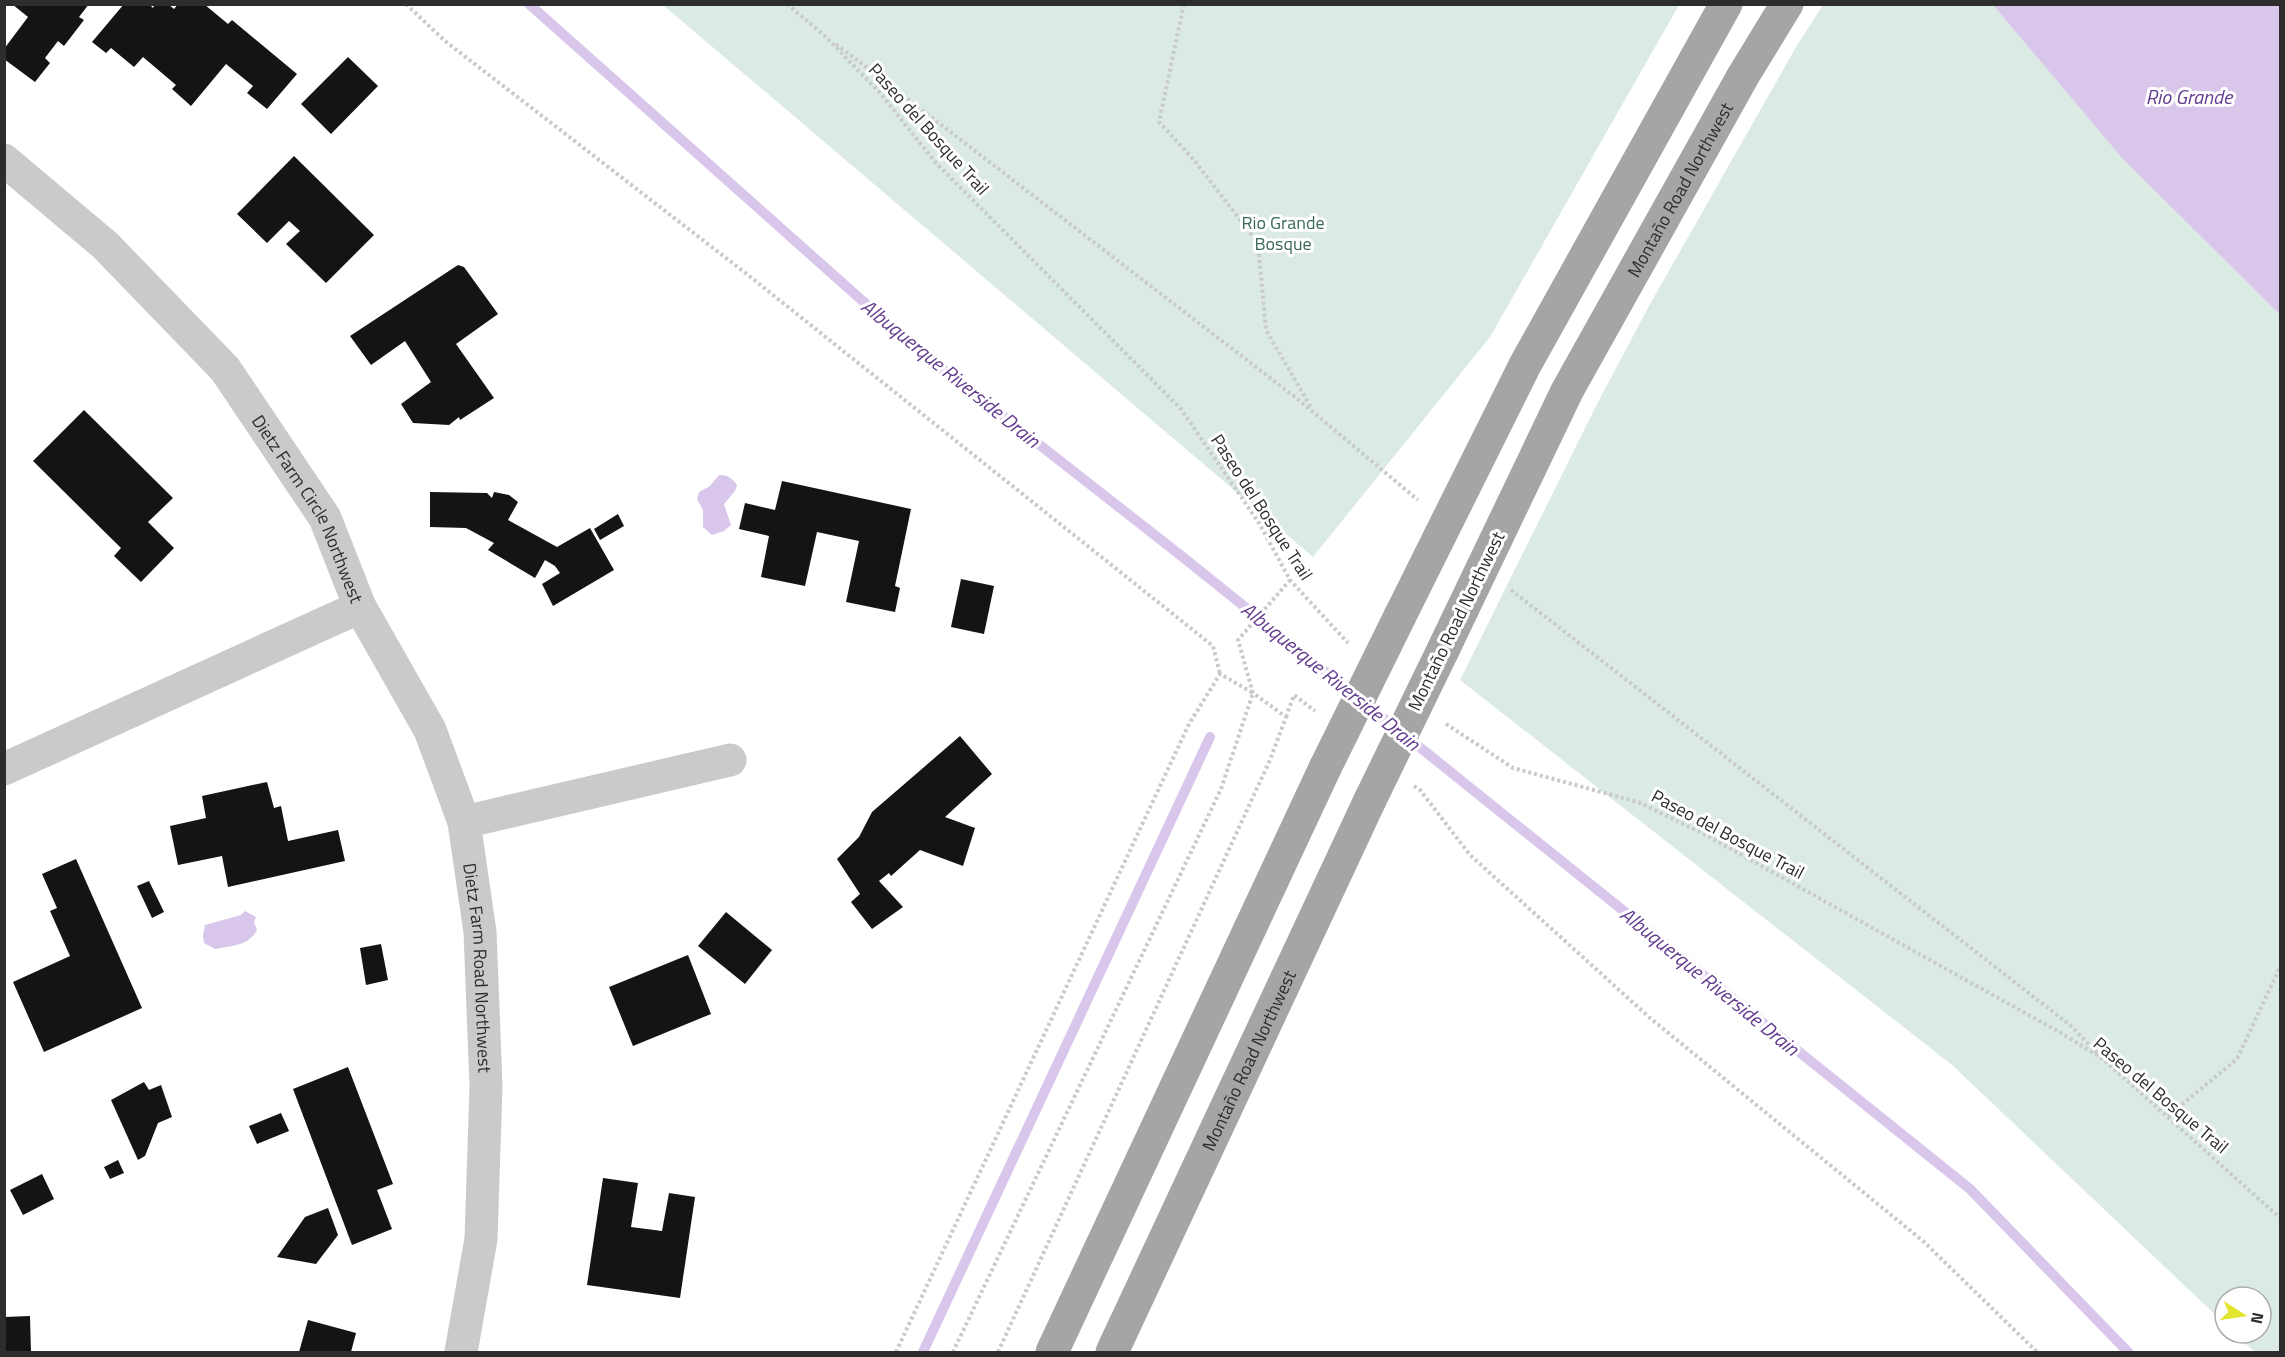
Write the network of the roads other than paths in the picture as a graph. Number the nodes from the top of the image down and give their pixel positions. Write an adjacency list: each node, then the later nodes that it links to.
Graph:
1 (1726, 4): 9 (main road, bridge)
2 (1787, 4): 10 (main road, Montaño Road Northwest, bridge)
3 (4, 160): 4 (street, Dietz Farm Circle Northwest)
4 (360, 607): 6 (street, Dietz Farm Circle Northwest); 7 (street, Dietz Farm Road Northwest)
5 (730, 760): 7 (street)
6 (4, 769)
7 (464, 822): 8 (street, Dietz Farm Road Northwest)
8 (461, 1353)
9 (1052, 1353)
10 (1112, 1353)

